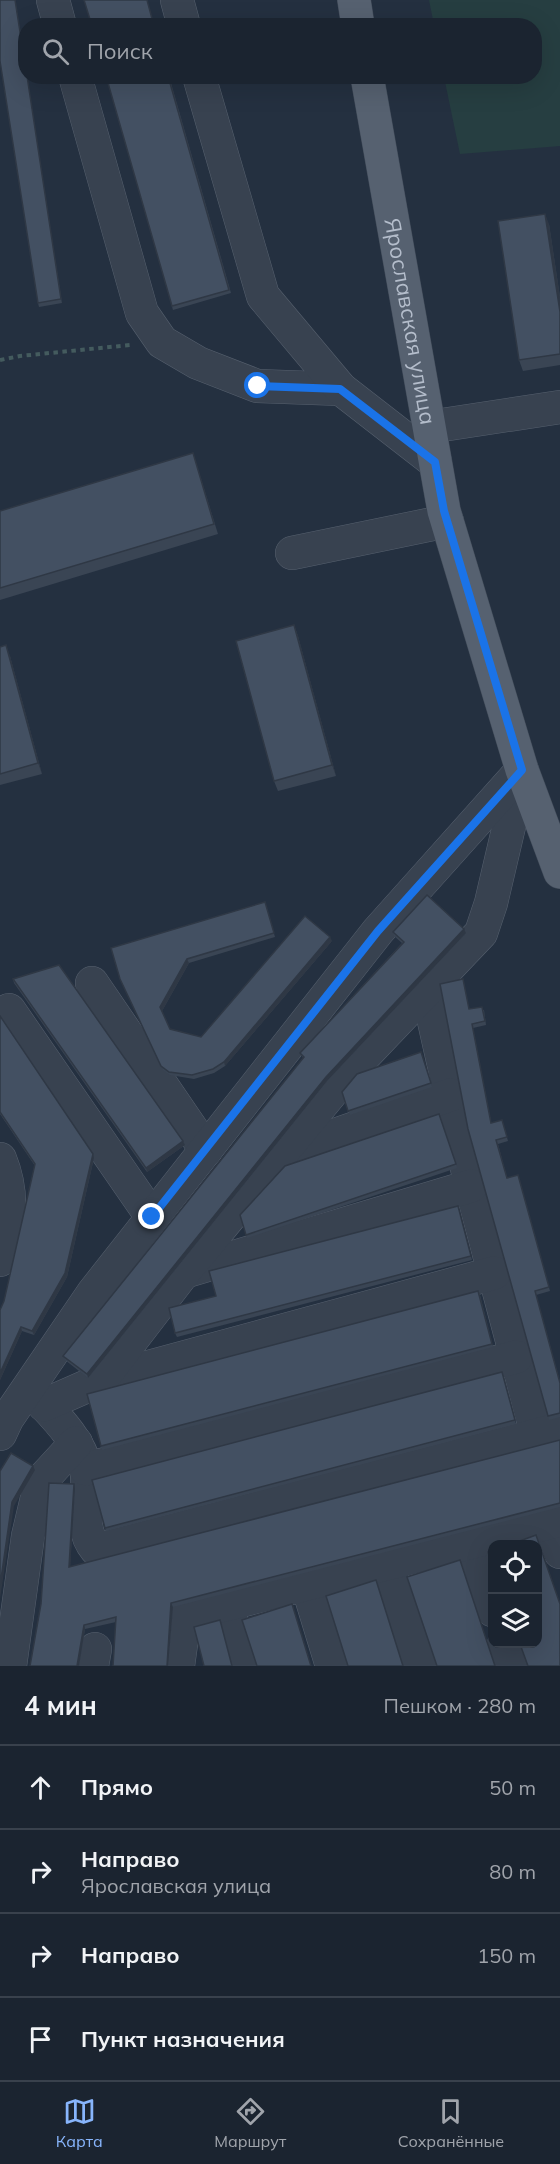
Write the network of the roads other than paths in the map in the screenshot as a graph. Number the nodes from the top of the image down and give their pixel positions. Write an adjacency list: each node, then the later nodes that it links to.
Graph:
1 (53, 0): 4 (lane)
2 (177, 0): 5 (lane)
3 (354, 0): 6 (main road)
4 (58, 18)
5 (182, 18)
6 (357, 18)
7 (77, 84): 10 (lane)
8 (201, 84): 10 (lane)
9 (368, 84): 12 (main road, Ярославская улица)
10 (340, 389): 13 (lane)
11 (560, 407): 12 (lane)
12 (429, 428): 13 (main road, Ярославская улица)
13 (435, 462): 14 (main road, Ярославская улица)
14 (447, 521): 15 (lane); 16 (main road, Ярославская улица)
15 (292, 553)
16 (522, 770): 17 (main road, Ярославская улица); 19 (lane); 22 (lane)
17 (560, 872)
18 (92, 983): 22 (lane)
19 (427, 990): 21 (lane); 23 (lane)
20 (9, 1010): 26 (lane)
21 (450, 1095): 23 (lane); 25 (lane)
22 (206, 1150): 26 (lane)
23 (283, 1154): 28 (lane)
24 (0, 1159): 27 (lane)
25 (471, 1186): 28 (lane); 29 (lane)
26 (152, 1217): 32 (lane)
27 (0, 1260)
28 (184, 1272): 31 (lane)
29 (494, 1273): 30 (lane); 31 (lane)
30 (516, 1358): 33 (lane); 35 (lane)
31 (101, 1380): 32 (lane)
32 (36, 1397): 34 (lane); 35 (lane)
33 (548, 1432): 35 (lane)
34 (0, 1434)
35 (81, 1456): 43 (lane)
36 (557, 1532): 37 (lane)
37 (470, 1543): 38 (lane); 40 (lane)
38 (387, 1564): 39 (lane); 47 (lane)
39 (307, 1584): 41 (lane); 46 (lane)
40 (488, 1598)
41 (226, 1604): 44 (lane); 45 (lane)
42 (505, 1648): 48 (lane)
43 (10, 1666)
44 (178, 1666)
45 (245, 1666)
46 (332, 1666)
47 (420, 1666)
48 (511, 1666)

